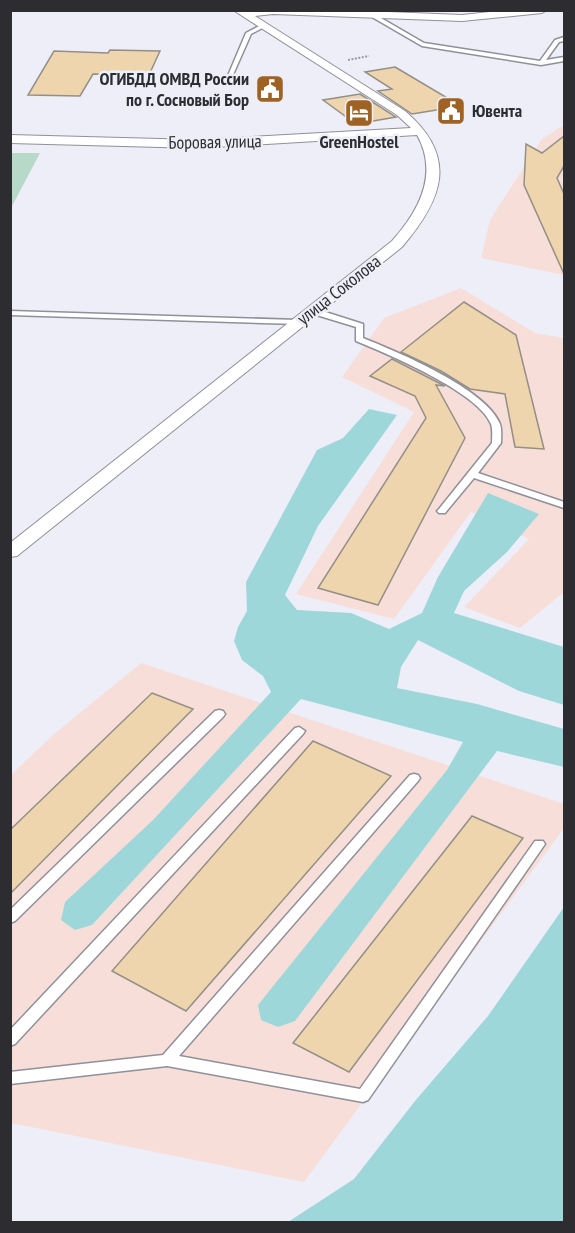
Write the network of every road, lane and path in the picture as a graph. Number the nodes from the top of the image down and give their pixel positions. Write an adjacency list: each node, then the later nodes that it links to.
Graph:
1 (542, 10): 3 (street)
2 (242, 13): 3 (street); 4 (street, улица Соколова)
3 (374, 16): 9 (lane)
4 (263, 26): 10 (lane); 11 (street, улица Соколова)
5 (564, 39): 9 (lane)
6 (369, 56): 8 (path)
7 (564, 60): 9 (lane)
8 (339, 61)
9 (541, 63)
10 (229, 77)
11 (419, 131): 12 (street, Боровая улица); 13 (street, улица Соколова)
12 (10, 139)
13 (313, 311): 15 (street, улица Соколова); 16 (lane)
14 (10, 313): 15 (lane)
15 (298, 322): 19 (street, улица Соколова)
16 (472, 474): 17 (lane); 18 (lane)
17 (564, 504)
18 (442, 511)
19 (10, 552)
20 (219, 714): 24 (lane)
21 (299, 731): 25 (lane)
22 (414, 778): 26 (lane)
23 (539, 844): 26 (lane)
24 (10, 918)
25 (10, 1040)
26 (167, 1060): 27 (lane)
27 (10, 1078)

